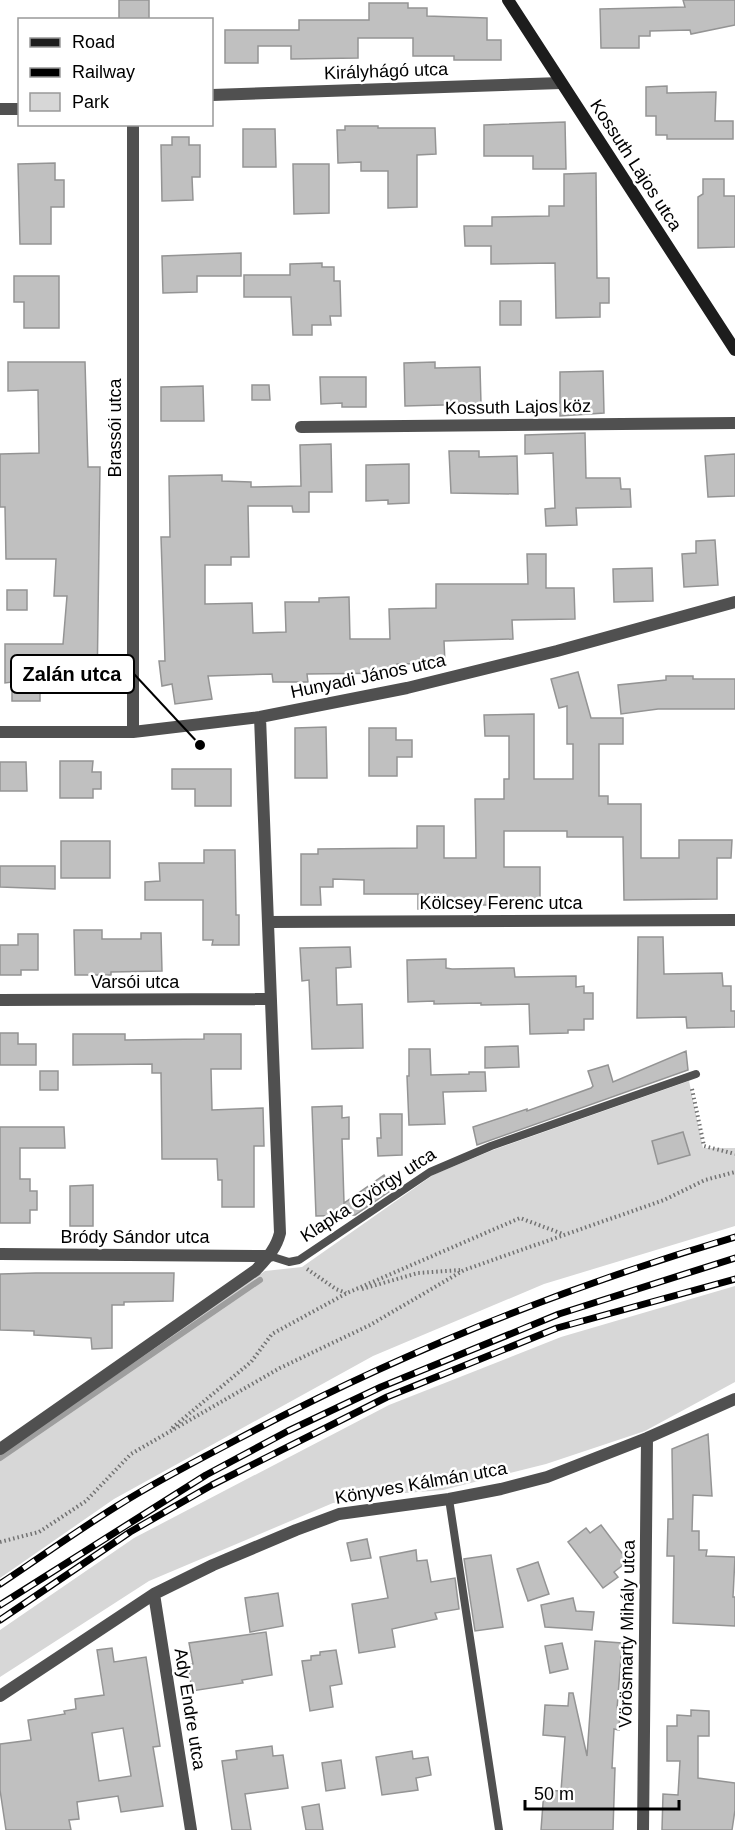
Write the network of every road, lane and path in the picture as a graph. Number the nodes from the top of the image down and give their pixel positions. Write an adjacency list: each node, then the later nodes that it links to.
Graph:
1 (508, 0): 2 (street, Kossuth Lajos utca)
2 (561, 83): 3 (street, Királyhágó utca); 7 (street, Kossuth Lajos utca)
3 (213, 95)
4 (0, 109): 5 (street)
5 (18, 109)
6 (133, 126): 13 (street, Brassói utca)
7 (735, 350)
8 (735, 423): 9 (street, Kossuth Lajos köz)
9 (301, 427)
10 (735, 602): 11 (street, Hunyadi János utca)
11 (260, 717): 13 (street, Hunyadi János utca); 15 (street)
12 (0, 732): 13 (street, Hunyadi János utca)
13 (133, 732)
14 (735, 920): 15 (street, Kölcsey Ferenc utca)
15 (268, 922): 16 (street)
16 (271, 999): 17 (street, Varsói utca); 23 (street)
17 (0, 1000)
18 (693, 1076): 19 (path); 24 (lane, Klapka György utca)
19 (735, 1154)
20 (735, 1172): 21 (path)
21 (564, 1234): 25 (path); 26 (path)
22 (0, 1254): 23 (street, Bródy Sándor utca)
23 (270, 1256): 24 (lane, Klapka György utca); 30 (street)
24 (299, 1260): 26 (path)
25 (464, 1270): 26 (path); 28 (path)
26 (346, 1293): 28 (path)
27 (735, 1400): 29 (street, Könyves Kálmán utca)
28 (163, 1435): 32 (path)
29 (647, 1438): 31 (street, Könyves Kálmán utca); 37 (street, Vörösmarty Mihály utca)
30 (0, 1449)
31 (449, 1498): 33 (street, Könyves Kálmán utca); 36 (lane)
32 (0, 1542)
33 (154, 1594): 34 (street, Könyves Kálmán utca); 35 (street, Ady Endre utca)
34 (0, 1696)
35 (191, 1830)
36 (499, 1830)
37 (643, 1830)

